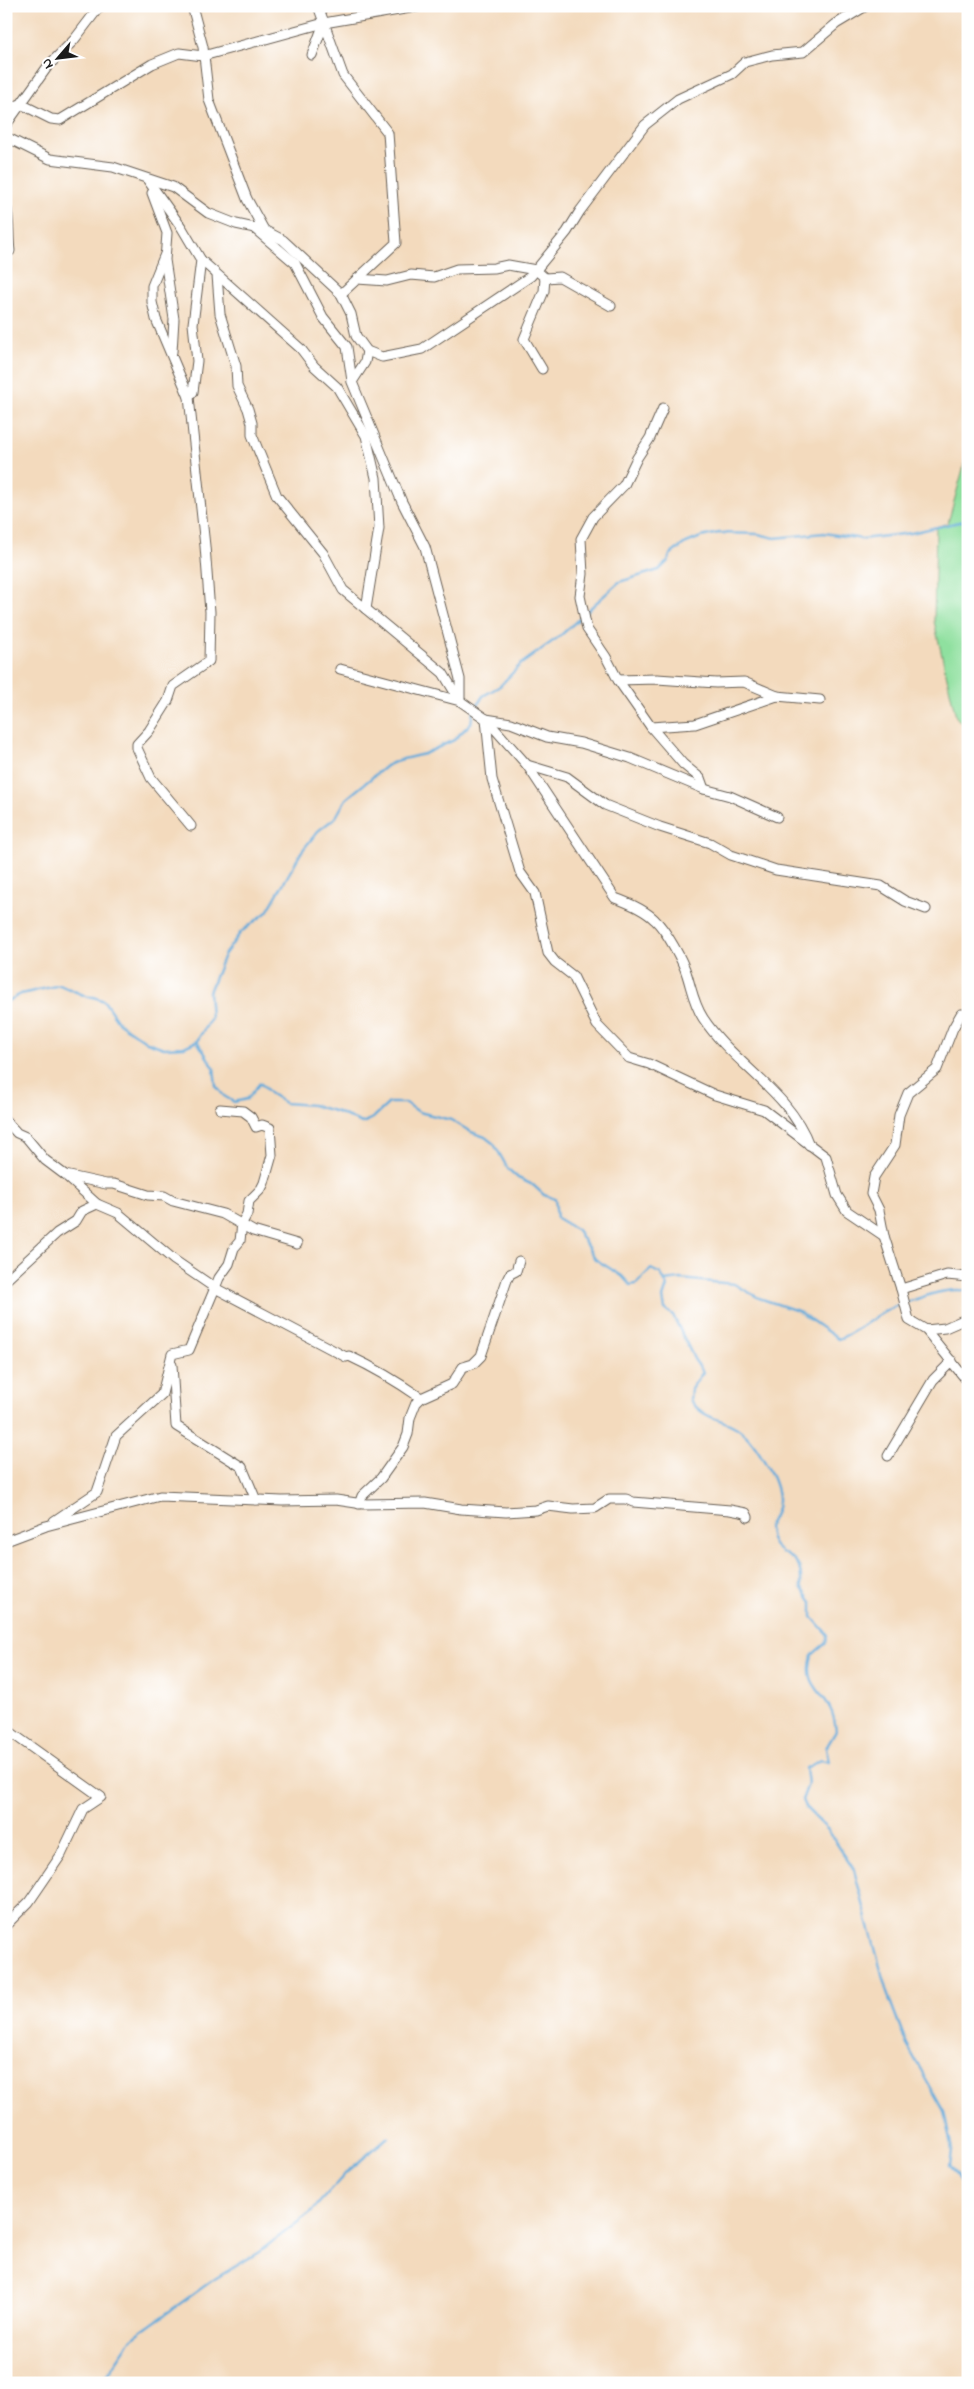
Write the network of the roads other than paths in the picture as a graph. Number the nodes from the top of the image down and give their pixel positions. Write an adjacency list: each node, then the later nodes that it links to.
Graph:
1 (100, 6): 9 (street)
2 (192, 6): 8 (street)
3 (318, 6): 6 (street)
4 (422, 6): 6 (street)
5 (866, 6): 19 (street)
6 (324, 22): 7 (street); 8 (street); 22 (street)
7 (312, 55)
8 (203, 56): 9 (street); 15 (street)
9 (21, 104): 10 (street); 11 (street)
10 (6, 108)
11 (6, 125)
12 (6, 137): 13 (street)
13 (146, 179): 15 (street); 17 (street); 18 (street)
14 (6, 205): 16 (street)
15 (260, 230): 23 (street); 28 (street)
16 (10, 250)
17 (165, 254): 26 (street); 26 (street)
18 (201, 260): 20 (street); 29 (street)
19 (536, 270): 21 (street); 22 (street); 25 (street)
20 (216, 275): 31 (street); 31 (street)
21 (545, 278): 24 (street); 27 (street)
22 (357, 280): 23 (street)
23 (341, 294): 25 (street)
24 (610, 306)
25 (367, 351): 28 (street)
26 (172, 354): 29 (street)
27 (542, 369)
28 (352, 382): 36 (street)
29 (189, 397): 42 (street)
30 (663, 408): 33 (street)
31 (366, 609): 36 (street)
32 (340, 668): 36 (street)
33 (618, 680): 34 (street); 38 (street)
34 (777, 696): 35 (street); 38 (street)
35 (820, 700)
36 (460, 701): 37 (street)
37 (486, 719): 39 (street); 40 (street); 47 (street)
38 (651, 727): 40 (street)
39 (527, 765): 43 (street); 47 (street)
40 (704, 789): 41 (street)
41 (777, 817)
42 (191, 826)
43 (926, 909)
44 (968, 1014): 51 (street)
45 (220, 1108): 50 (street)
46 (6, 1121): 48 (street)
47 (809, 1145): 51 (street)
48 (65, 1174): 49 (street); 50 (street)
49 (97, 1204): 55 (street); 56 (street)
50 (242, 1223): 52 (street); 56 (street)
51 (884, 1236): 57 (street)
52 (297, 1244)
53 (519, 1261): 63 (street)
54 (968, 1277): 57 (street)
55 (6, 1280)
56 (215, 1288): 60 (street); 63 (street)
57 (902, 1289): 59 (street)
58 (968, 1318): 59 (street)
59 (926, 1330): 61 (street)
60 (172, 1354): 65 (street); 68 (street)
61 (952, 1361): 62 (street); 64 (street)
62 (968, 1382)
63 (421, 1398): 66 (street)
64 (888, 1456)
65 (256, 1500): 66 (street); 68 (street)
66 (359, 1504): 67 (street)
67 (748, 1517)
68 (46, 1526): 69 (street)
69 (6, 1541)
70 (6, 1729): 71 (street)
71 (6, 1925)

